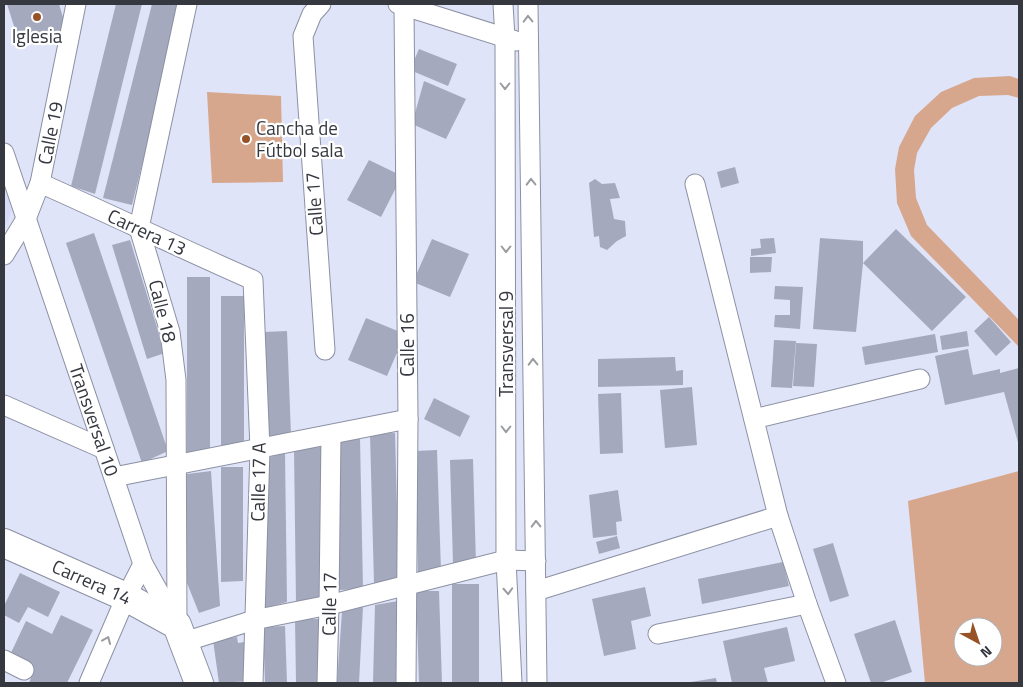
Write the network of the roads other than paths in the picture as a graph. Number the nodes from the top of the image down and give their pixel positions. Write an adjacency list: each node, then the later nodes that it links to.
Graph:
1 (76, 4): 10 (street, Calle 19)
2 (187, 4): 13 (street, Calle 18)
3 (321, 4): 16 (street, Calle 17)
4 (503, 4): 7 (street, Transversal 9)
5 (528, 4): 8 (street, Transversal 9, one-way to 5)
6 (401, 5): 7 (street); 19 (street, Calle 16)
7 (505, 38): 8 (street); 28 (street, Transversal 9, one-way to 28)
8 (528, 45): 29 (street, Transversal 9, one-way to 8)
9 (4, 153): 12 (street, Transversal 10)
10 (40, 183): 12 (street, Calle 19); 13 (street, Carrera 13)
11 (695, 184): 20 (street)
12 (26, 219): 14 (street, Calle 19); 22 (street, Transversal 10)
13 (139, 228): 15 (street, Carrera 13); 24 (street, Calle 18)
14 (4, 255)
15 (254, 280): 23 (street, Calle 17 A)
16 (324, 350)
17 (920, 379): 20 (street)
18 (4, 405): 22 (street)
19 (408, 419): 21 (street); 31 (street, Calle 16)
20 (754, 419): 26 (street)
21 (331, 435): 23 (street); 35 (street, Calle 17)
22 (104, 449): 25 (street, Transversal 10)
23 (260, 449): 24 (street); 36 (street, Calle 17 A)
24 (176, 465): 25 (street); 37 (street, Calle 18)
25 (114, 477): 30 (street, Transversal 10)
26 (778, 516): 32 (street); 34 (street)
27 (4, 543): 33 (street, Carrera 14)
28 (506, 560): 29 (street); 31 (street); 46 (street, Transversal 9, one-way to 46)
29 (536, 561): 32 (street, Transversal 9)
30 (143, 564): 33 (street); 37 (street, Transversal 10)
31 (408, 585): 35 (street); 45 (street, Calle 16)
32 (536, 590): 47 (street, Transversal 9)
33 (126, 597): 37 (street, Carrera 14); 41 (street, one-way to 33)
34 (807, 604): 38 (street); 48 (street)
35 (330, 605): 36 (street); 44 (street, Calle 17)
36 (254, 620): 37 (street); 43 (street, Calle 17 A)
37 (180, 634): 42 (street, Transversal 10)
38 (658, 634)
39 (4, 660): 40 (street)
40 (24, 670)
41 (89, 683)
42 (199, 683)
43 (253, 683)
44 (327, 683)
45 (406, 683)
46 (512, 683)
47 (537, 683)
48 (836, 683)

